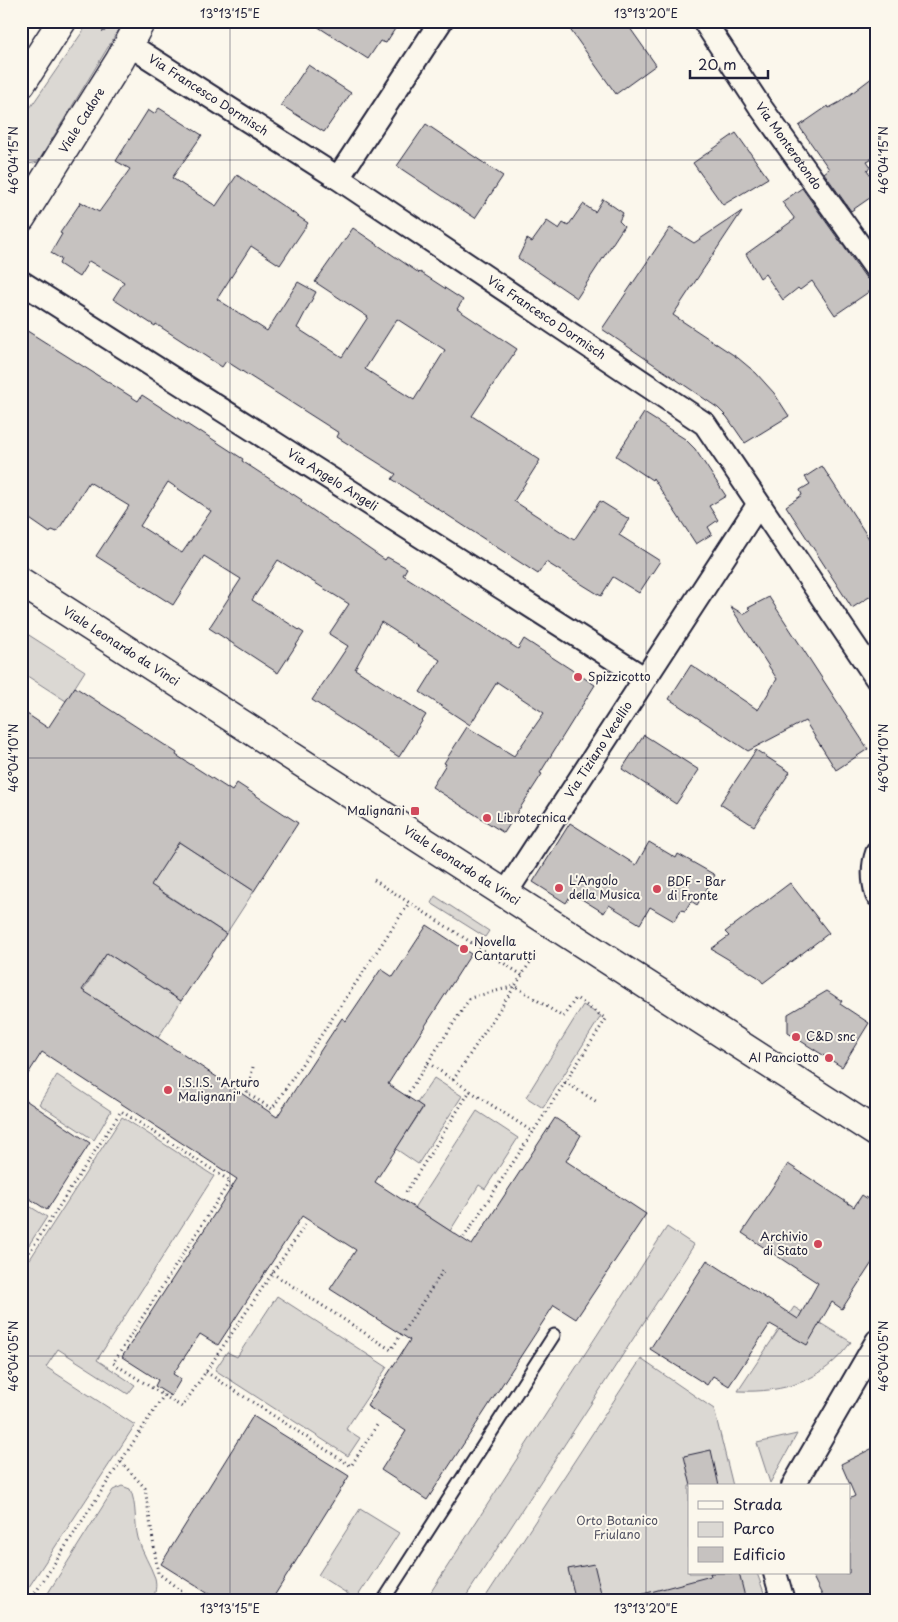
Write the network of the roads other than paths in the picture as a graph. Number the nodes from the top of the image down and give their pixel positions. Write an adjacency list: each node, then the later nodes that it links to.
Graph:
1 (62, 21): 5 (main road)
2 (441, 21): 6 (street)
3 (704, 21): 8 (street, Via Monterotondo)
4 (134, 33): 6 (street, Via Francesco Dormisch); 7 (main road, Viale Cadore)
5 (21, 84)
6 (338, 178): 10 (street, Via Francesco Dormisch)
7 (27, 196)
8 (877, 270)
9 (21, 282): 12 (street, Via Angelo Angeli)
10 (758, 505): 12 (street, Via Tiziano Vecellio); 13 (street, Via Francesco Dormisch)
11 (21, 582): 15 (main road, Viale Leonardo da Vinci)
12 (644, 678): 15 (street, Via Tiziano Vecellio)
13 (877, 679)
14 (877, 853): 16 (street)
15 (505, 894): 17 (main road, Viale Leonardo da Vinci)
16 (877, 895)
17 (877, 1133)
18 (554, 1335): 22 (lane)
19 (877, 1341): 20 (street)
20 (794, 1484)
21 (775, 1574): 23 (street)
22 (384, 1601)
23 (782, 1601)

